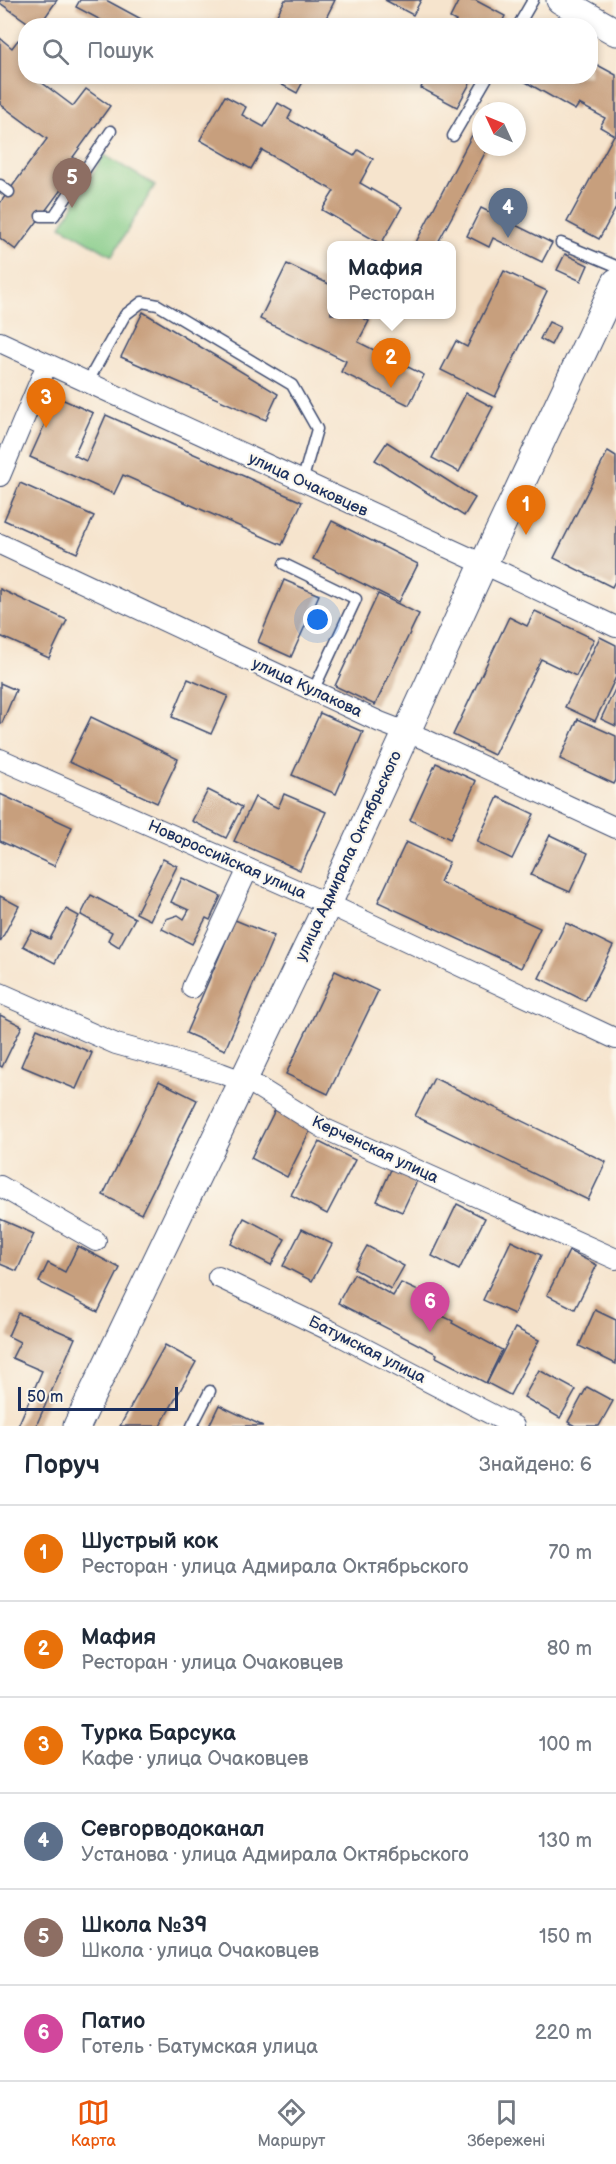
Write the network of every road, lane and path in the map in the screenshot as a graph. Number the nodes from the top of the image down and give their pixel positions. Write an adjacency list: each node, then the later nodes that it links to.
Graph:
1 (533, 0): 3 (lane)
2 (560, 0): 4 (main road)
3 (523, 18)
4 (592, 18)
5 (598, 22): 6 (main road)
6 (616, 32)
7 (483, 84): 9 (lane)
8 (111, 131): 10 (lane)
9 (453, 136)
10 (41, 216)
11 (561, 243): 12 (lane)
12 (616, 266)
13 (616, 282): 21 (main road, улица Адмирала Октябрьского)
14 (0, 342): 15 (street, улица Очаковцев)
15 (47, 364): 16 (street, улица Очаковцев); 17 (street)
16 (87, 383): 18 (street, улица Очаковцев); 18 (lane)
17 (0, 476)
18 (302, 482): 21 (street, улица Очаковцев)
19 (0, 544): 23 (street, улица Кулакова)
20 (284, 564): 23 (lane)
21 (483, 565): 22 (street, улица Очаковцев); 24 (main road, улица Адмирала Октябрьского)
22 (614, 622)
23 (313, 691): 24 (street, улица Кулакова)
24 (406, 732): 26 (street, улица Кулакова); 28 (main road, улица Адмирала Октябрьского)
25 (0, 759): 27 (street, Новороссийская улица)
26 (616, 828)
27 (248, 869): 28 (street, Новороссийская улица); 29 (street)
28 (328, 904): 31 (street, Новороссийская улица); 32 (main road, улица Адмирала Октябрьского)
29 (192, 988)
30 (0, 993): 32 (street, Керченская улица)
31 (616, 1039)
32 (243, 1081): 35 (street, Керченская улица); 38 (main road, улица Адмирала Октябрьского)
33 (0, 1186): 34 (street)
34 (96, 1240)
35 (616, 1259)
36 (218, 1277): 40 (street, Батумская улица)
37 (210, 1390): 39 (lane)
38 (77, 1426)
39 (192, 1426)
40 (514, 1426)

